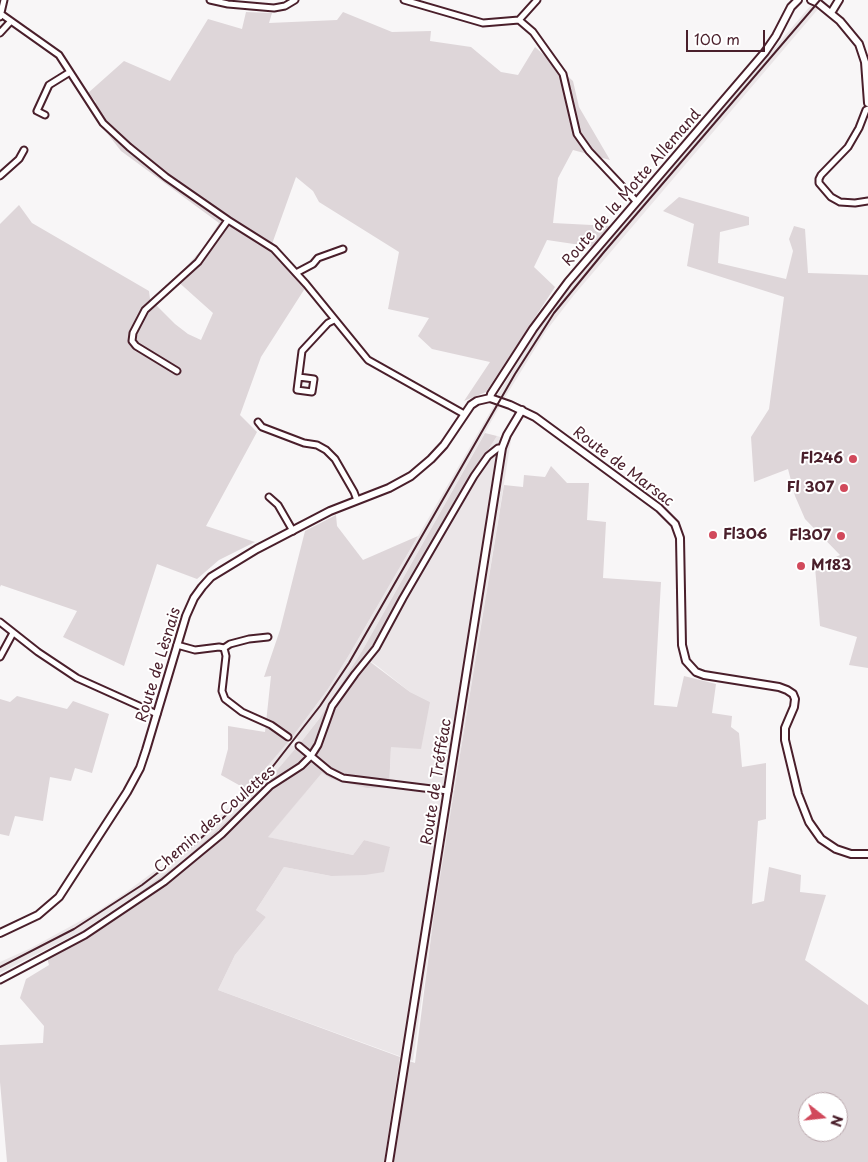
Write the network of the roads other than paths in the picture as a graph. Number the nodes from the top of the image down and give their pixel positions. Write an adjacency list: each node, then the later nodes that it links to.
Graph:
1 (4, 0): 10 (street)
2 (210, 0): 3 (street)
3 (295, 0)
4 (404, 0): 11 (street)
5 (537, 0): 11 (street)
6 (798, 0): 20 (street, Route de la Motte Allemand)
7 (811, 0): 9 (street)
8 (839, 0): 9 (street)
9 (831, 13): 15 (street)
10 (0, 16): 12 (street)
11 (519, 20): 20 (street)
12 (11, 21): 13 (street); 14 (street)
13 (0, 33)
14 (70, 72): 17 (street); 22 (street)
15 (868, 103)
16 (868, 109): 21 (street)
17 (45, 115)
18 (24, 150): 19 (street)
19 (0, 176)
20 (636, 201): 28 (street, Route de la Motte Allemand)
21 (868, 201)
22 (228, 220): 24 (street); 26 (street)
23 (343, 249): 24 (street)
24 (296, 273): 25 (street)
25 (334, 320): 27 (street); 30 (street)
26 (177, 371)
27 (299, 377)
28 (490, 398): 29 (street); 30 (street, Route de Lèsnais)
29 (522, 410): 32 (street, Route de Tréfféac); 47 (street, Route de Marsac)
30 (464, 414): 34 (street, Route de Lèsnais)
31 (258, 422): 34 (street)
32 (502, 448): 45 (street, Chemin des Coulettes); 46 (street, Route de Tréfféac)
33 (269, 497): 35 (street)
34 (357, 500): 35 (street, Route de Lèsnais)
35 (293, 531): 39 (street, Route de Lèsnais)
36 (0, 622): 37 (street)
37 (13, 633): 41 (street); 42 (street)
38 (268, 637): 40 (street)
39 (177, 644): 40 (street); 42 (street, Route de Lèsnais)
40 (224, 648): 43 (street)
41 (0, 657)
42 (156, 714): 48 (street, Route de Lèsnais)
43 (288, 737)
44 (299, 746): 45 (street)
45 (311, 756): 46 (street); 49 (street, Chemin des Coulettes)
46 (448, 792): 50 (street, Route de Tréfféac)
47 (868, 854)
48 (1, 933)
49 (0, 980)
50 (389, 1162)

